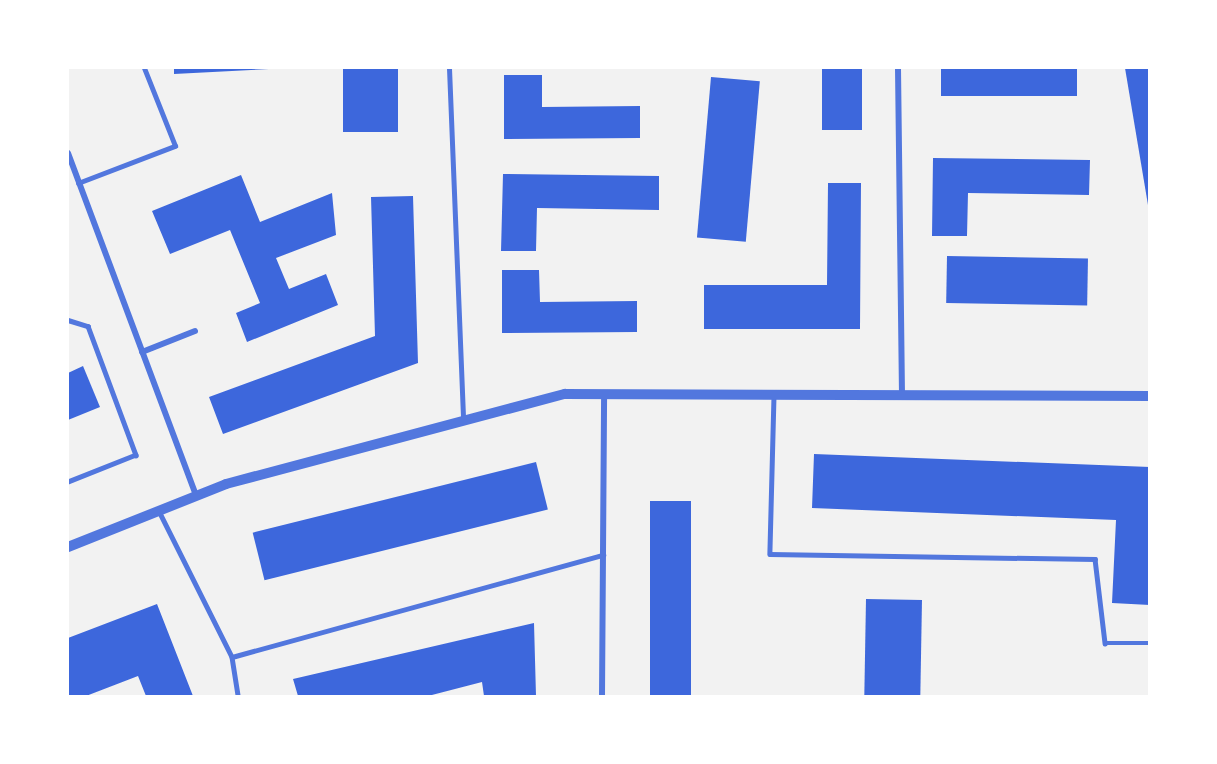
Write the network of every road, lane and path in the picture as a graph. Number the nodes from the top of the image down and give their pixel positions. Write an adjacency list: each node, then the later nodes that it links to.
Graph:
1 (144, 68): 6 (lane)
2 (449, 68): 14 (street)
3 (898, 68): 12 (street)
4 (68, 153): 5 (street)
5 (70, 166): 6 (street)
6 (78, 183): 9 (street)
7 (68, 320): 15 (lane)
8 (195, 331): 9 (street)
9 (142, 352): 16 (street)
10 (604, 394): 11 (street); 14 (street); 19 (street)
11 (774, 396): 12 (street); 20 (lane)
12 (902, 396): 13 (street)
13 (1149, 396)
14 (463, 421): 16 (street)
15 (68, 482)
16 (196, 496): 17 (street)
17 (159, 511): 18 (street); 21 (lane)
18 (68, 548)
19 (603, 555): 21 (lane); 23 (street)
20 (1149, 643)
21 (232, 657): 22 (lane)
22 (238, 696)
23 (602, 696)

